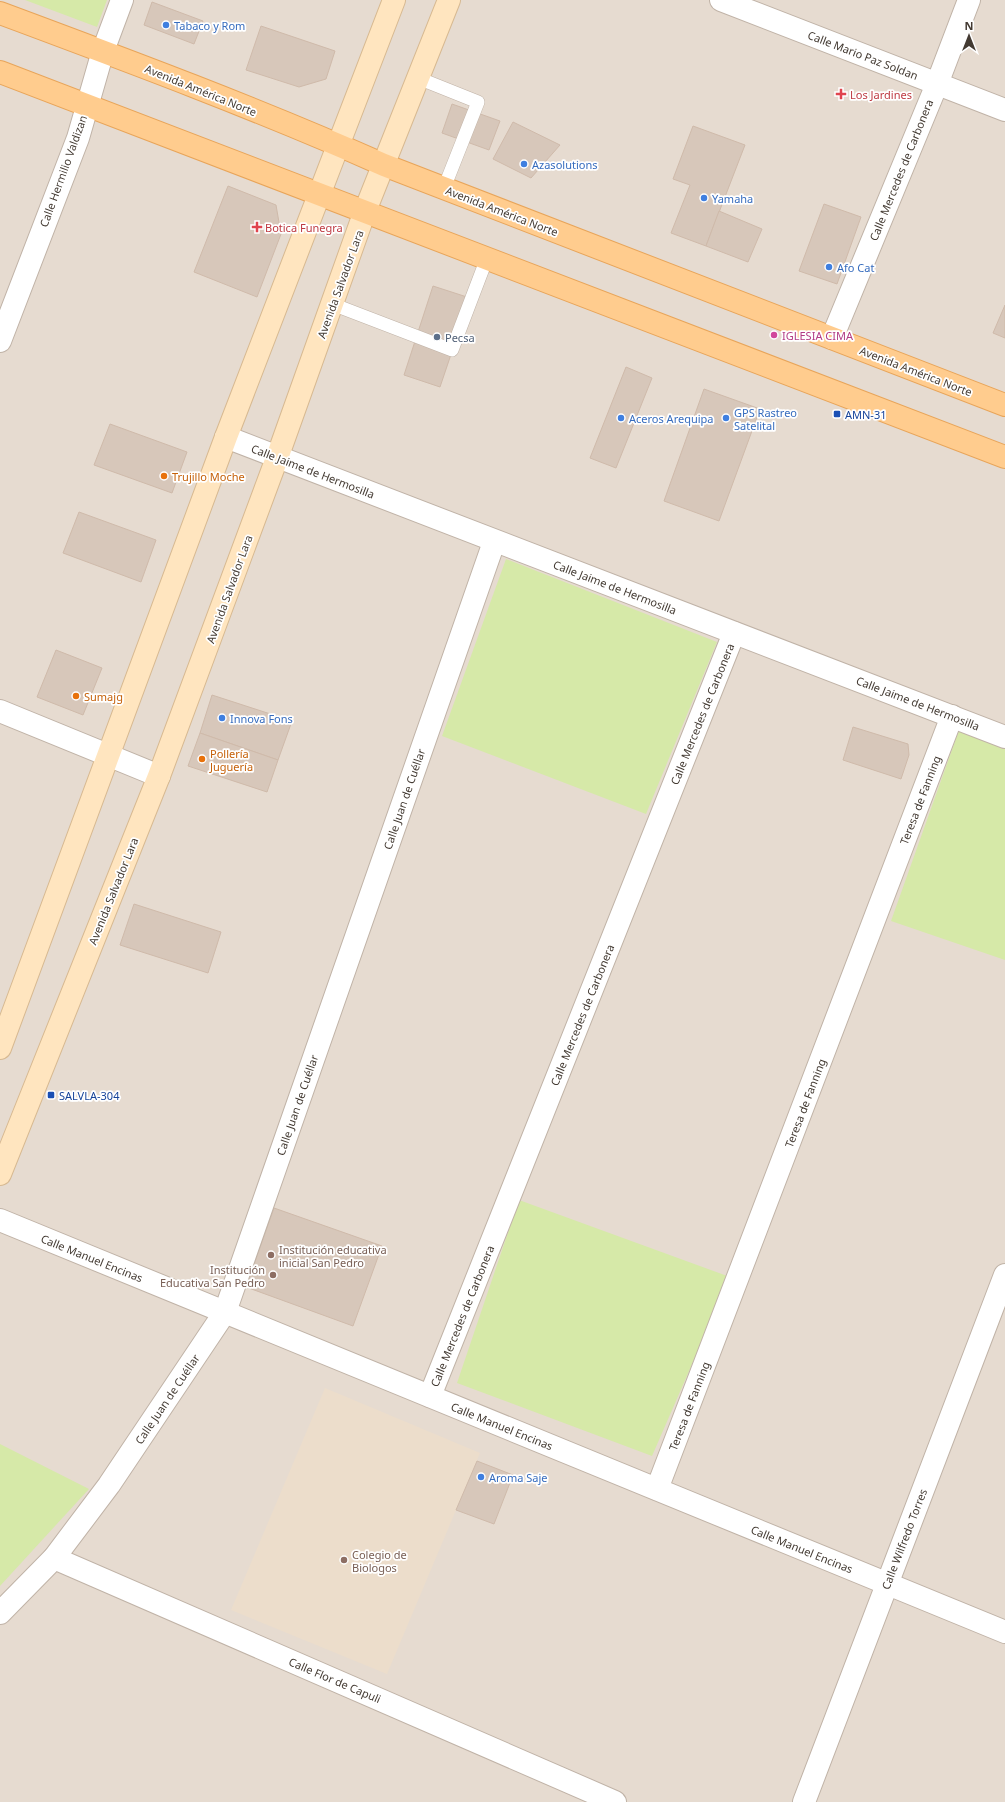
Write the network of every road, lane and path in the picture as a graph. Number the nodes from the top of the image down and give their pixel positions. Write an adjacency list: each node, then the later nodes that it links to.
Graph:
1 (122, 0): 7 (street, Calle Hermilio Valdizan)
2 (394, 0): 13 (street)
3 (449, 0): 9 (street, Avenida Salvador Lara)
4 (721, 0): 10 (street, Calle Mario Paz Soldan)
5 (969, 0): 10 (street, Calle Mercedes de Carbonera)
6 (0, 13): 7 (main road, Avenida América Norte)
7 (102, 51): 11 (street, Calle Hermilio Valdizan); 13 (main road, Avenida América Norte)
8 (0, 72): 11 (main road)
9 (418, 78): 14 (street, Avenida Salvador Lara); 15 (lane)
10 (937, 84): 12 (street, Calle Mario Paz Soldan); 20 (street, Calle Mercedes de Carbonera)
11 (86, 105): 16 (main road); 21 (street, Calle Hermilio Valdizan)
12 (1005, 110)
13 (338, 145): 14 (main road, Avenida América Norte); 16 (street)
14 (384, 165): 15 (main road, Avenida América Norte); 17 (street, Avenida Salvador Lara)
15 (444, 188): 20 (main road, Avenida América Norte)
16 (319, 194): 17 (main road); 23 (street)
17 (365, 212): 18 (main road); 19 (street, Avenida Salvador Lara)
18 (487, 258): 19 (lane); 24 (main road)
19 (332, 304): 25 (street, Avenida Salvador Lara)
20 (832, 338): 22 (main road, Avenida América Norte)
21 (0, 341)
22 (1005, 405)
23 (226, 437): 25 (street, Calle Jaime de Hermosilla); 31 (street)
24 (1005, 457)
25 (277, 458): 26 (street, Calle Jaime de Hermosilla); 32 (street, Avenida Salvador Lara)
26 (494, 542): 27 (street, Calle Jaime de Hermosilla); 37 (street, Calle Juan de Cuéllar)
27 (734, 633): 29 (street, Calle Jaime de Hermosilla); 38 (street, Calle Mercedes de Carbonera)
28 (0, 711): 31 (street)
29 (952, 716): 30 (street, Calle Jaime de Hermosilla); 39 (street, Teresa de Fanning)
30 (1005, 737)
31 (109, 754): 32 (street); 33 (street)
32 (160, 776): 34 (street, Avenida Salvador Lara)
33 (0, 1048)
34 (0, 1174)
35 (0, 1220): 37 (street, Calle Manuel Encinas)
36 (1005, 1275): 41 (street, Calle Wilfredo Torres)
37 (224, 1312): 38 (street, Calle Manuel Encinas); 40 (street, Calle Juan de Cuéllar)
38 (430, 1396): 39 (street, Calle Manuel Encinas)
39 (657, 1489): 41 (street, Calle Manuel Encinas)
40 (54, 1558): 42 (street, Calle Juan de Cuéllar); 44 (street, Calle Flor de Capuli)
41 (887, 1584): 43 (street, Calle Manuel Encinas); 45 (street, Calle Wilfredo Torres)
42 (0, 1613)
43 (1005, 1632)
44 (615, 1802)
45 (804, 1802)

